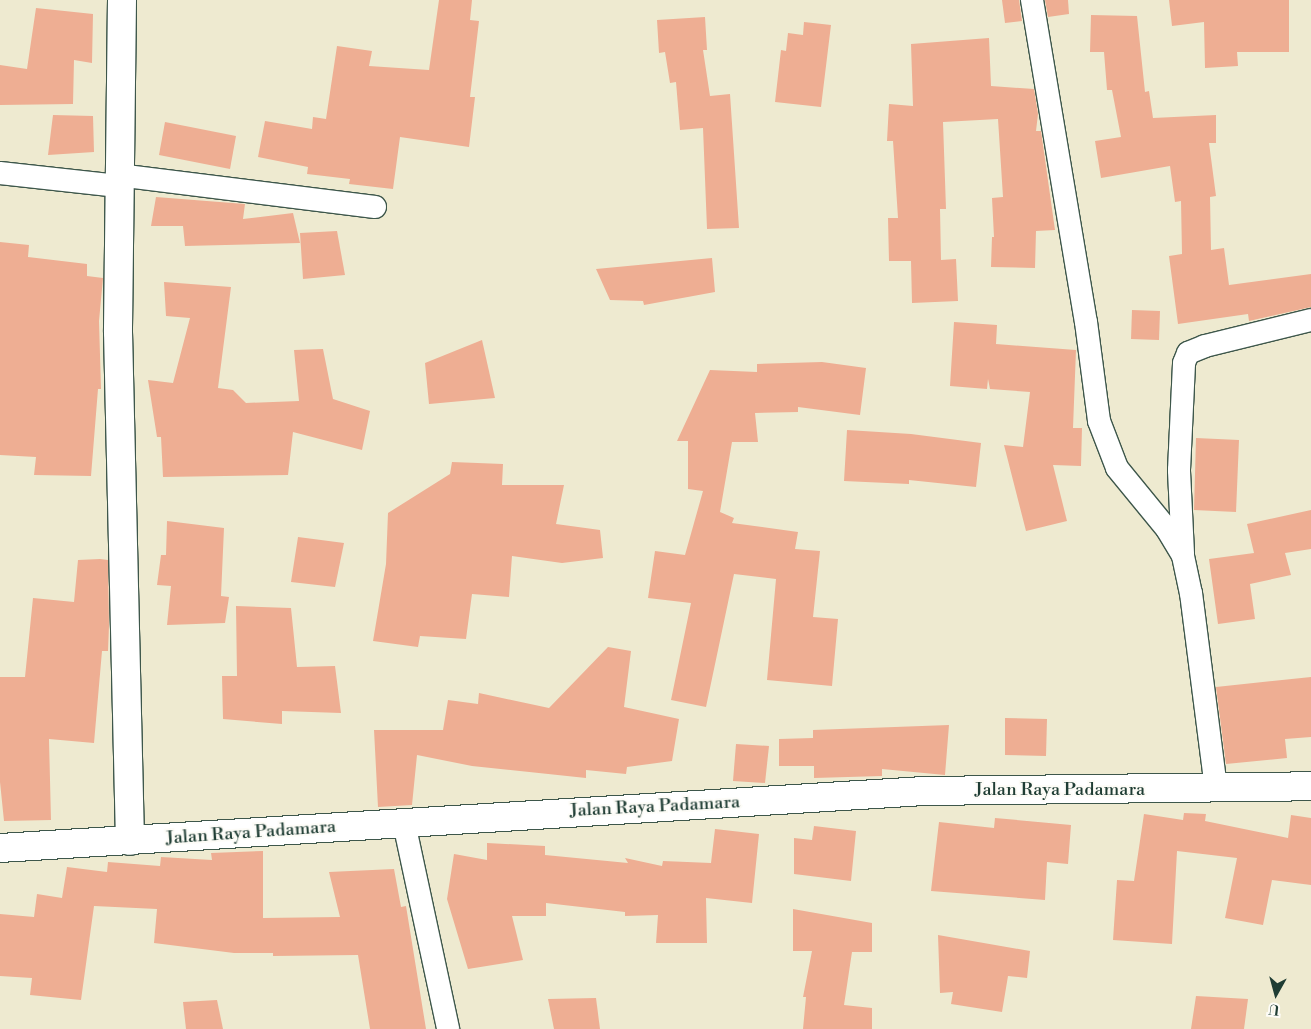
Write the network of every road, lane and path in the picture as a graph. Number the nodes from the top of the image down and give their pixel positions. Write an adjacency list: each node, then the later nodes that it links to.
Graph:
1 (122, 0): 4 (main road)
2 (1032, 0): 7 (street)
3 (0, 173): 4 (street)
4 (118, 181): 5 (street); 11 (main road)
5 (375, 207)
6 (1311, 320): 7 (street)
7 (1183, 556): 9 (street)
8 (1311, 786): 9 (main road, Jalan Raya Padamara)
9 (1216, 789): 10 (main road, Jalan Raya Padamara)
10 (404, 823): 11 (main road, Jalan Raya Padamara); 13 (street)
11 (130, 841): 12 (main road, Jalan Raya Padamara)
12 (0, 848)
13 (448, 1029)

